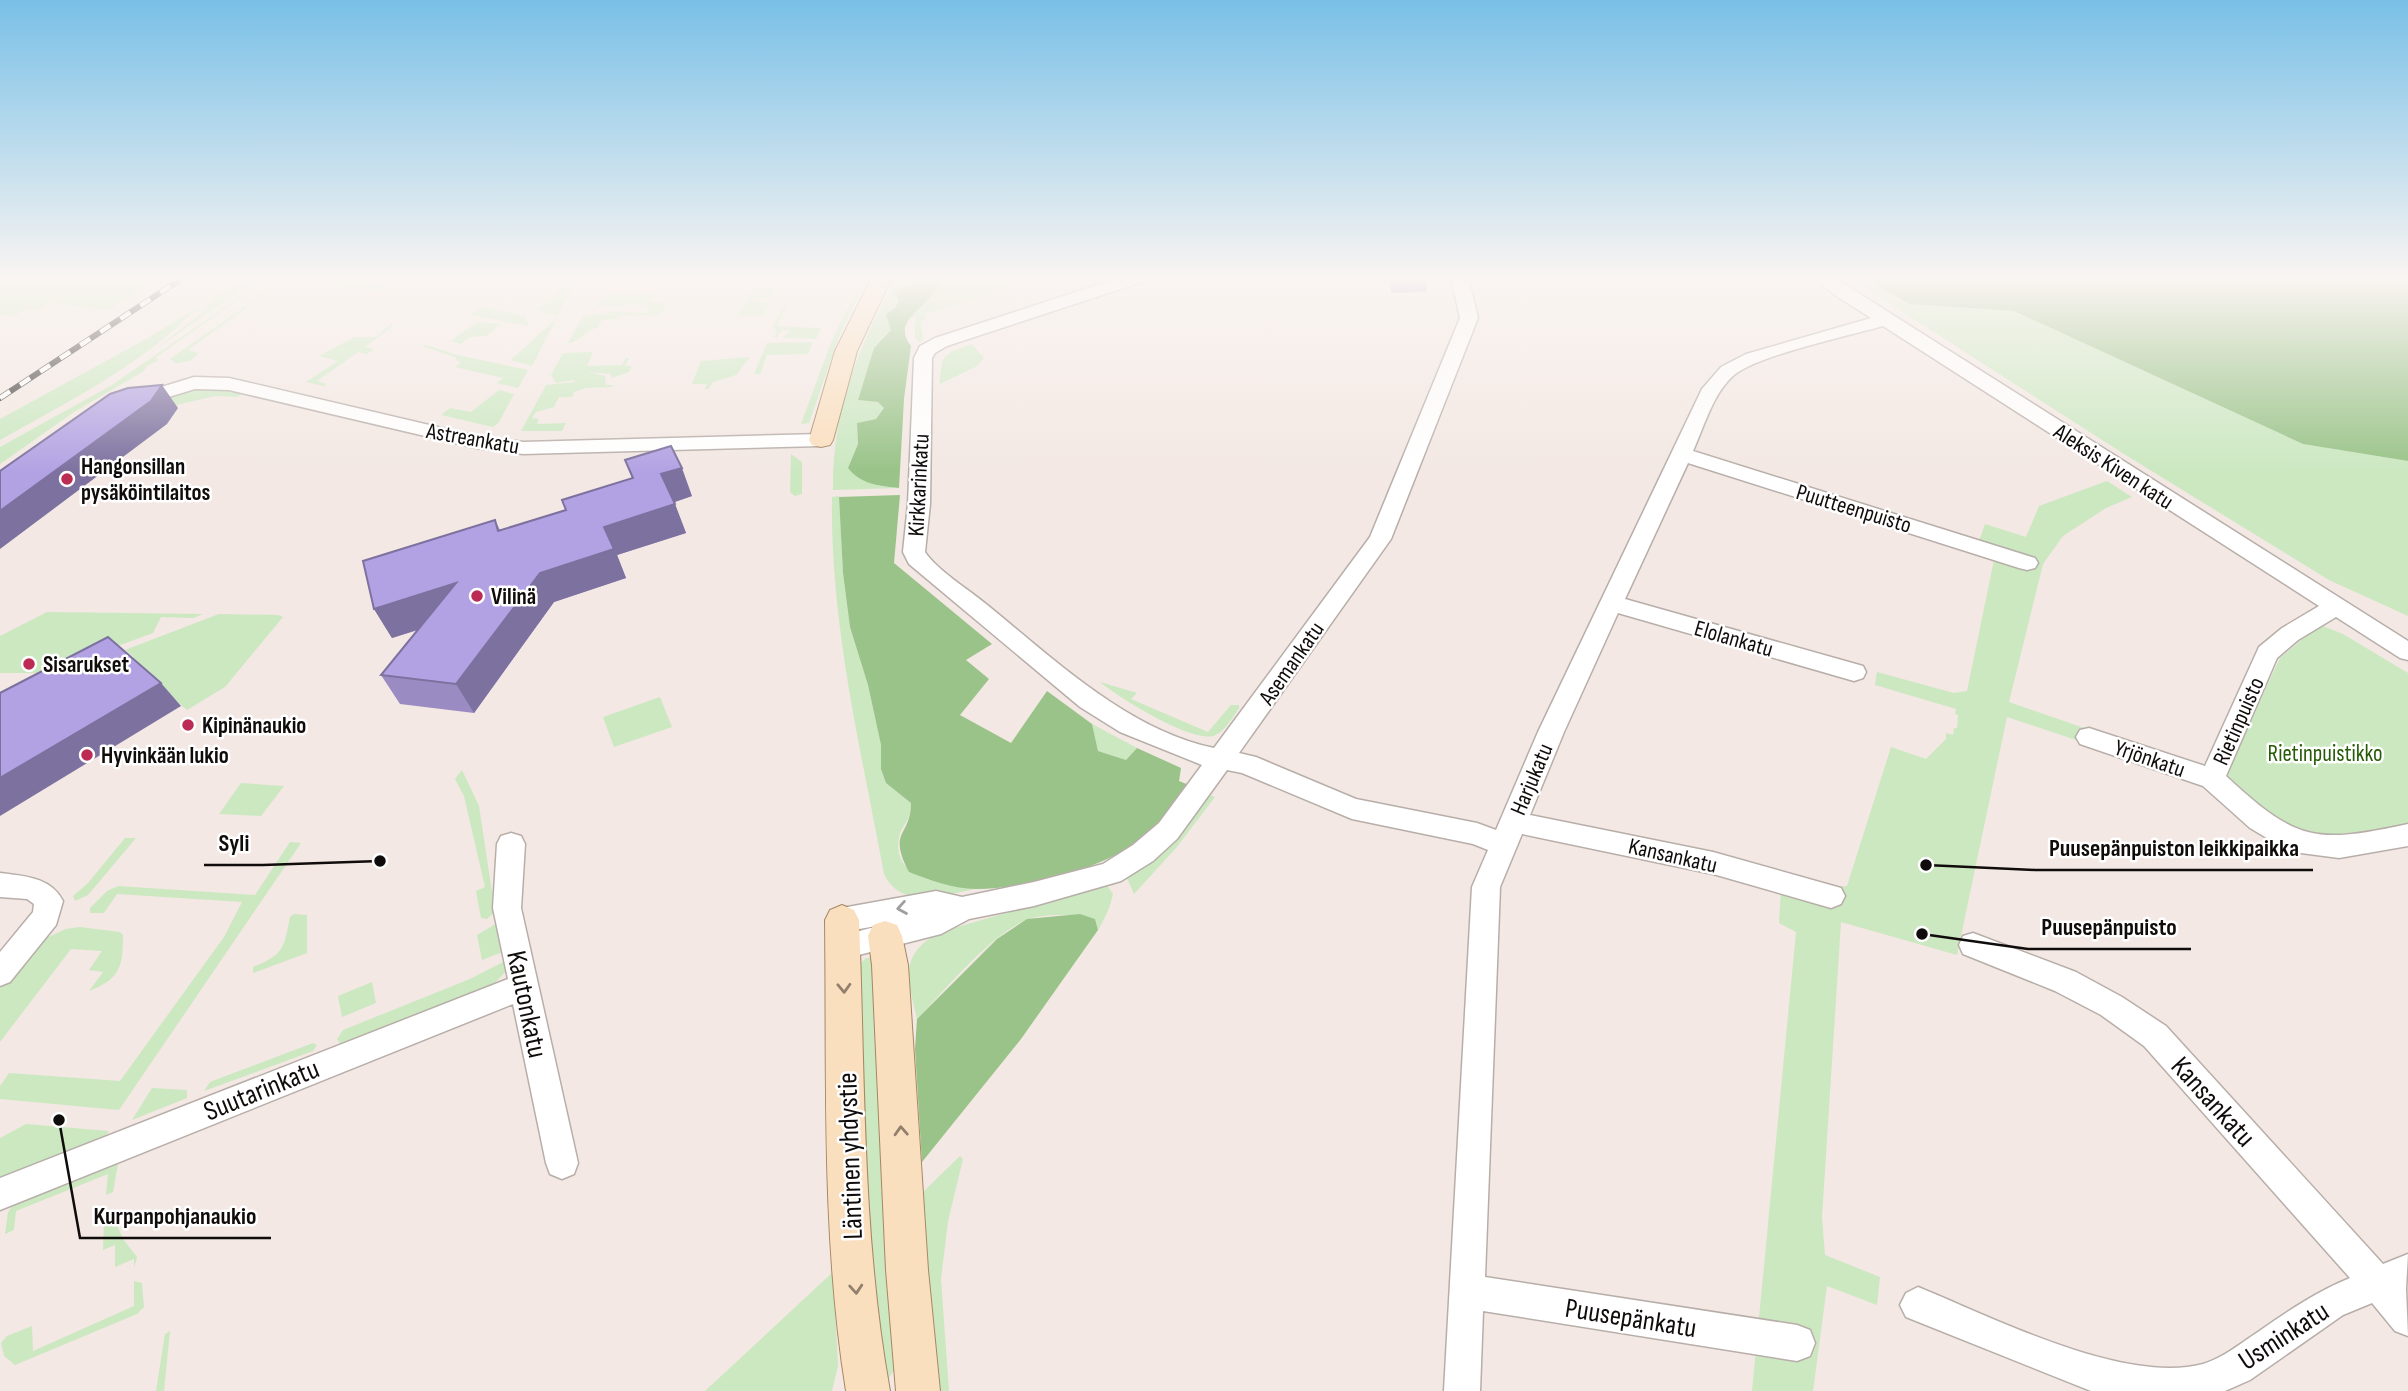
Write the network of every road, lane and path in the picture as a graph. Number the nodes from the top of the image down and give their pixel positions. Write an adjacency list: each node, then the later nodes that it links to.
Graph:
1 (850, 342): 7 (main road)
2 (941, 342): 15 (street, Kirkkarinkatu)
3 (1460, 342): 15 (street, Asemankatu)
4 (1808, 342): 8 (street, Harjukatu)
5 (1922, 342): 11 (street, Aleksis Kiven katu)
6 (131, 402): 7 (street, Astreankatu)
7 (821, 440)
8 (1681, 454): 9 (street, Puutteenpuisto); 10 (street, Harjukatu)
9 (2027, 563)
10 (1613, 604): 13 (street, Elolankatu); 17 (street, Harjukatu)
11 (2335, 607): 12 (street, Aleksis Kiven katu); 16 (street, Rietinpuisto)
12 (2408, 652)
13 (1854, 672)
14 (2089, 737): 16 (street, Yrjönkatu)
15 (1221, 760): 17 (street, Kansankatu); 22 (street, Asemankatu)
16 (2212, 779): 18 (street, Rietinpuisto)
17 (1508, 833): 21 (street, Kansankatu); 32 (street, Harjukatu)
18 (2408, 835)
19 (511, 845): 27 (street, Kautonkatu)
20 (0, 885): 26 (street)
21 (1830, 896)
22 (962, 909): 23 (street, Asemankatu, one-way to 23); 24 (street, Asemankatu)
23 (843, 933): 24 (street, Asemankatu); 36 (main road, Läntinen yhdystie, one-way to 36)
24 (885, 936): 37 (main road, one-way to 24)
25 (1973, 944): 31 (street, Kansankatu)
26 (0, 973)
27 (523, 986): 28 (street, Kautonkatu); 29 (street, Suutarinkatu)
28 (562, 1163)
29 (0, 1194)
30 (2408, 1271): 31 (street, Usminkatu)
31 (2375, 1284): 33 (street, Usminkatu); 34 (street, Kansankatu)
32 (1465, 1291): 35 (street, Puusepänkatu); 38 (street, Harjukatu)
33 (1918, 1305)
34 (2408, 1318)
35 (1797, 1343)
36 (868, 1391)
37 (918, 1391)
38 (1462, 1391)

